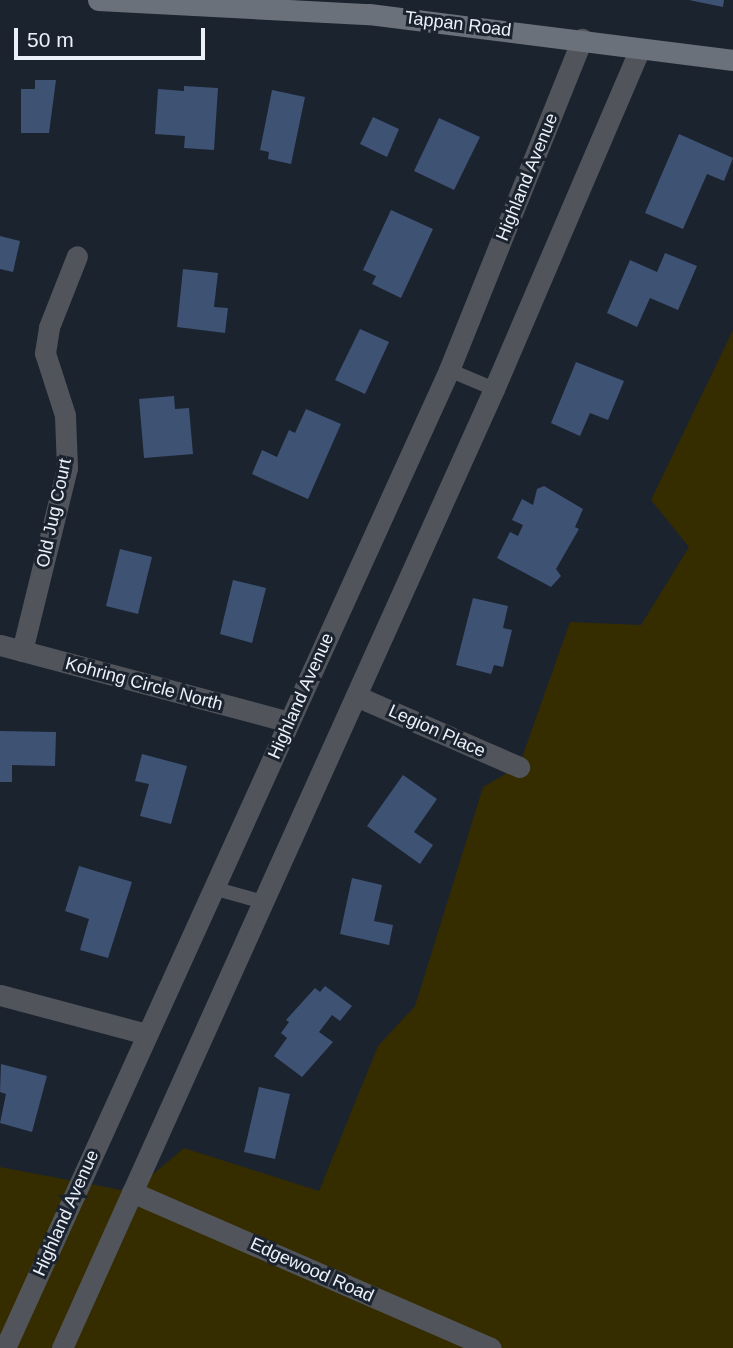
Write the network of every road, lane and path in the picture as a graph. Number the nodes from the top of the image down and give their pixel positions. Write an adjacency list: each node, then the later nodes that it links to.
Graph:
1 (99, 0): 2 (street, Tappan Road)
2 (174, 2): 3 (street, Tappan Road)
3 (371, 7): 4 (street, Tappan Road)
4 (582, 39): 5 (street, Tappan Road); 8 (street, Highland Avenue)
5 (639, 50): 6 (street, Tappan Road); 9 (street)
6 (733, 60)
7 (77, 256): 11 (street, Old Jug Court)
8 (449, 370): 9 (lane); 13 (street, Highland Avenue)
9 (494, 389): 12 (street)
10 (0, 645): 11 (street, Kohring Circle North)
11 (22, 651): 13 (street, Kohring Circle North)
12 (356, 696): 14 (street, Legion Place); 16 (street)
13 (289, 723): 15 (street, Highland Avenue)
14 (519, 766)
15 (214, 888): 16 (lane); 18 (street, Highland Avenue)
16 (263, 902): 19 (street)
17 (0, 995): 18 (street)
18 (147, 1034): 20 (street, Highland Avenue)
19 (132, 1192): 21 (street); 22 (street, Edgewood Road)
20 (5, 1348)
21 (62, 1348)
22 (491, 1348)

